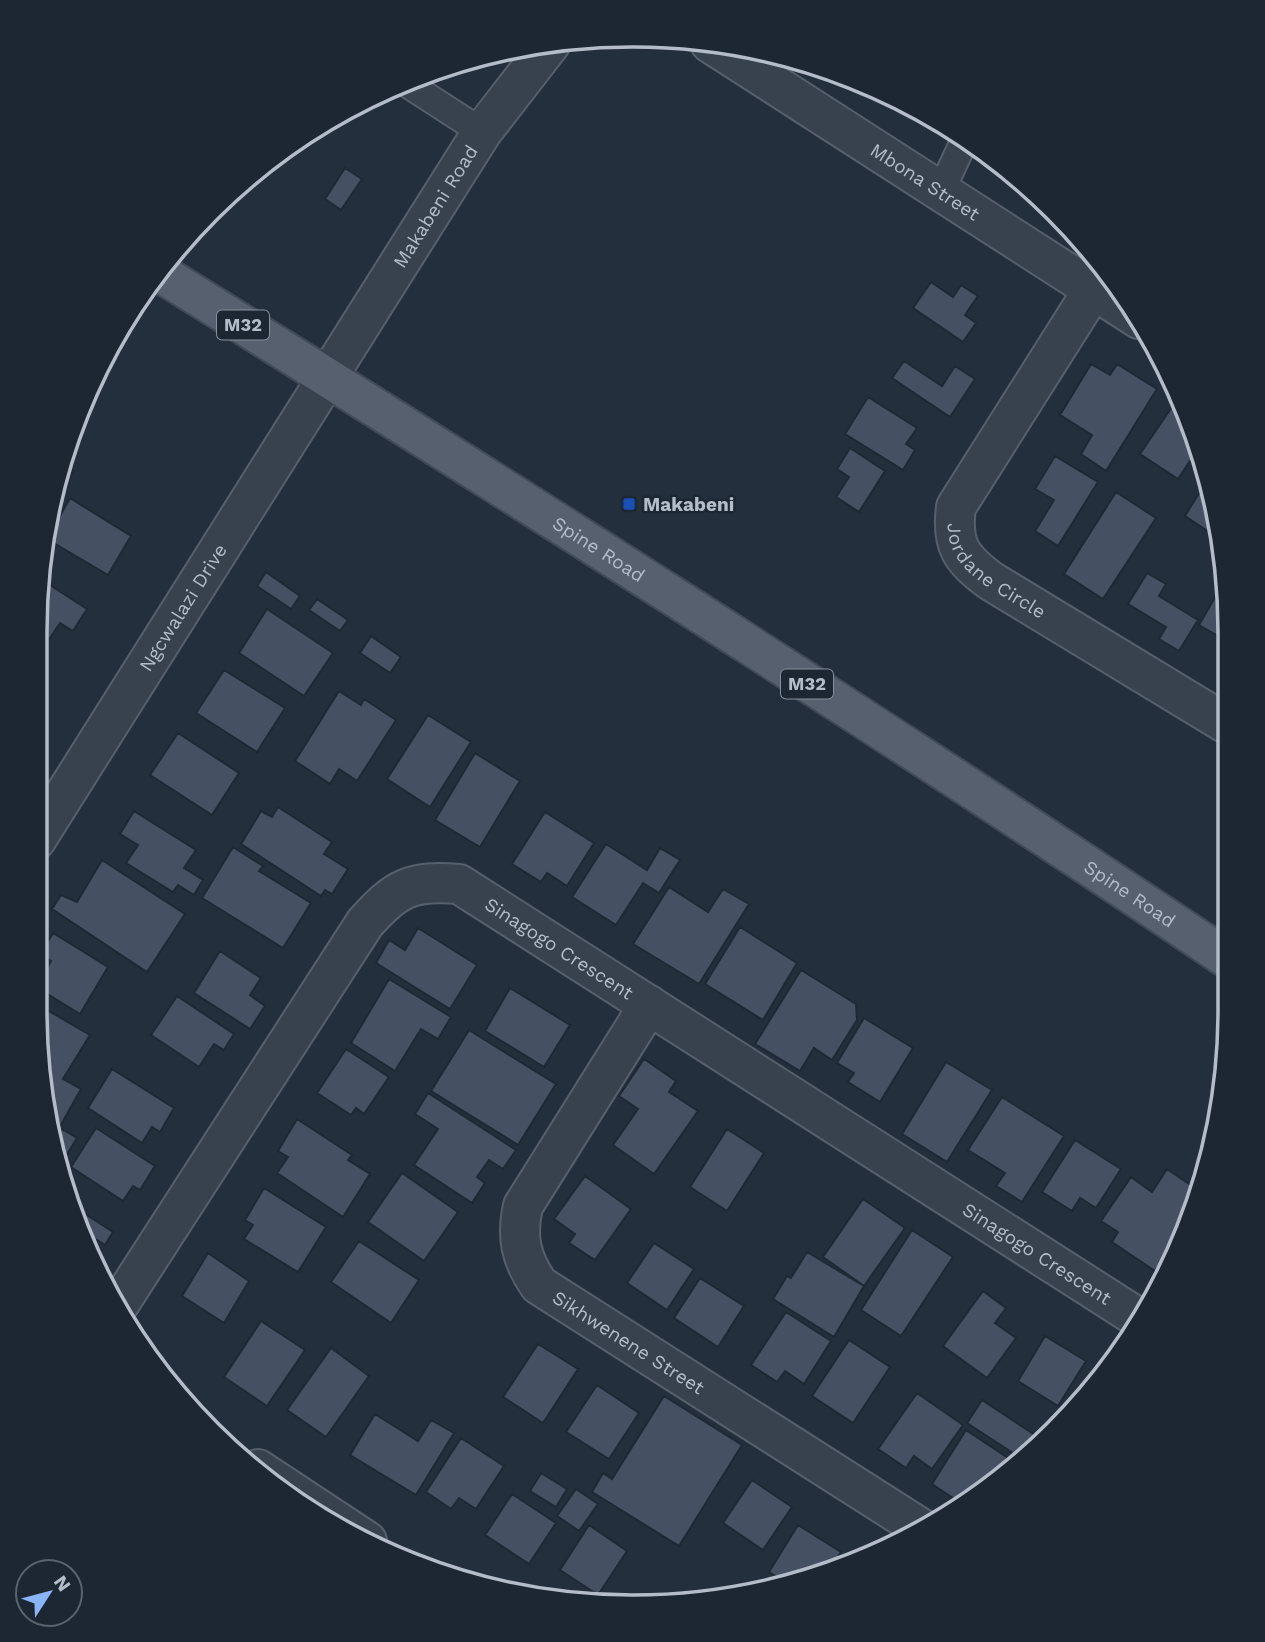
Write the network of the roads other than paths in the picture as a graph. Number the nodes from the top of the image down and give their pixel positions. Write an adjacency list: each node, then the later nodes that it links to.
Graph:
1 (542, 54): 4 (street, Makabeni Road)
2 (740, 57): 6 (street, Mbona Street)
3 (416, 89): 4 (lane)
4 (482, 132): 9 (street, Makabeni Road)
5 (961, 148): 6 (lane)
6 (940, 193): 8 (street, Mbona Street)
7 (167, 277): 9 (main road, Spine Road / M32)
8 (1099, 280): 10 (street, Jordane Circle)
9 (329, 377): 11 (street, Ngcwalazi Drive); 12 (main road, Spine Road / M32)
10 (1218, 719)
11 (47, 823)
12 (1036, 830): 13 (main road, Spine Road / M32); 14 (main road, Spine Road / M32)
13 (1218, 924)
14 (1218, 952)
15 (649, 1005): 16 (street, Sinagogo Crescent); 17 (street, Sinagogo Crescent); 18 (street, Sikhwenene Street)
16 (124, 1297)
17 (1132, 1314)
18 (912, 1523)

